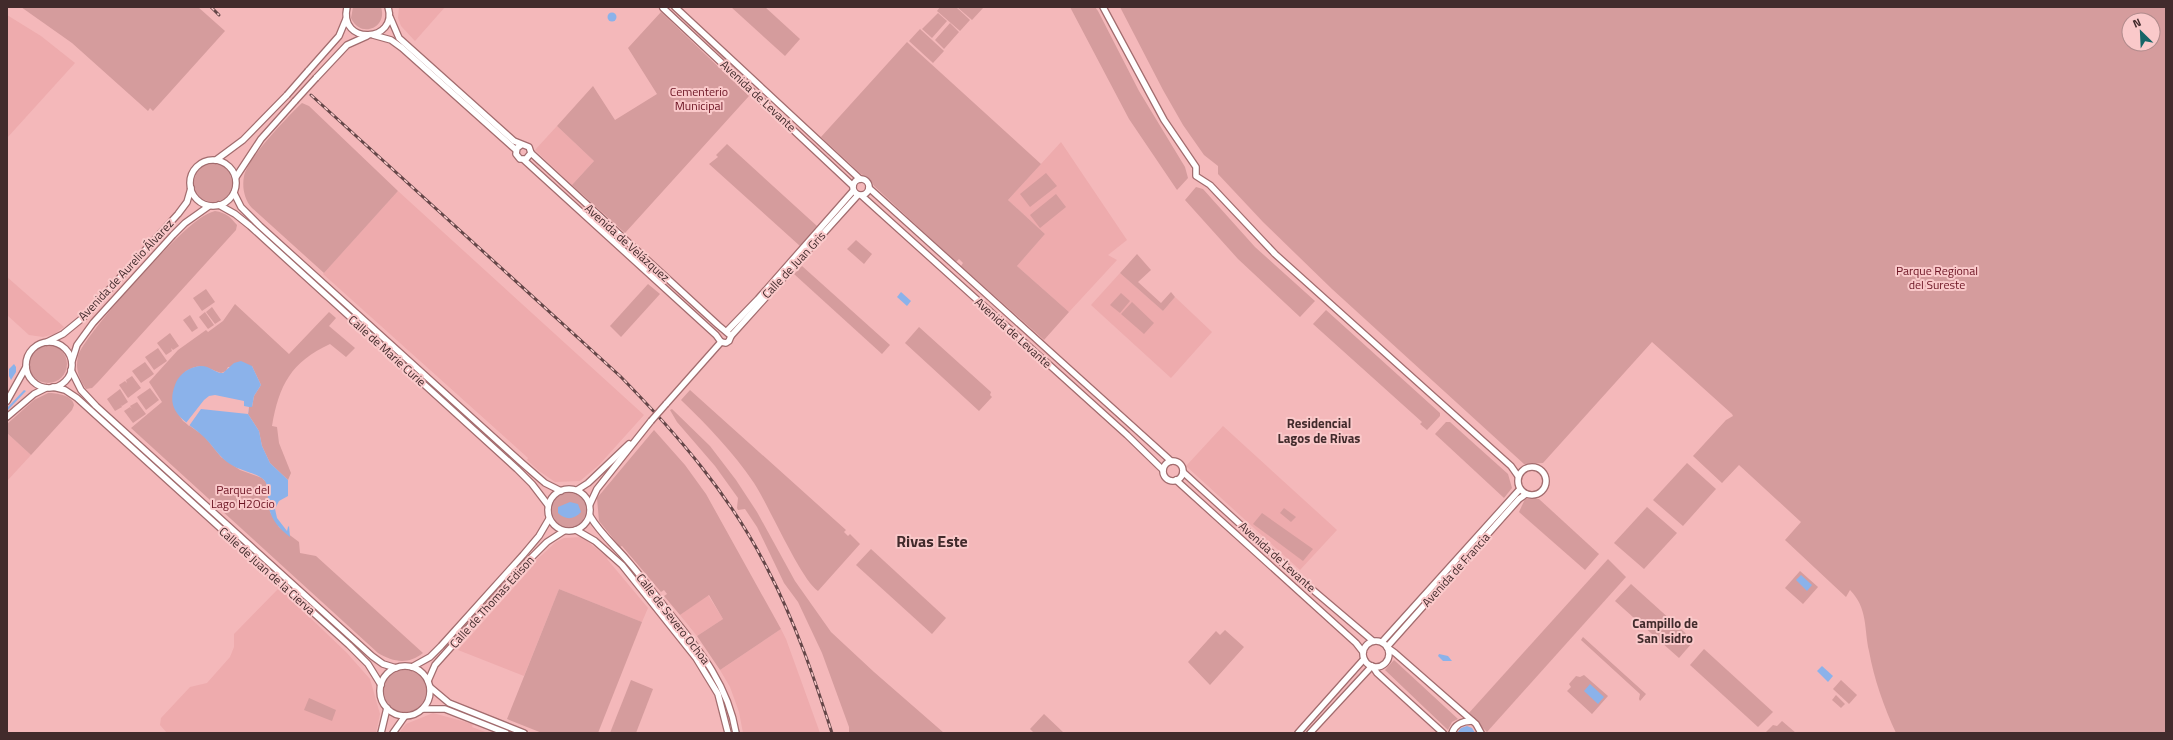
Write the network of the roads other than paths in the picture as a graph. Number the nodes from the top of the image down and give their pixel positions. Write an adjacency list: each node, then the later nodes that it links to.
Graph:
1 (347, 7): 8 (street)
2 (658, 7): 3 (street)
3 (664, 7): 18 (street, Avenida de Levante)
4 (675, 7): 16 (street, Avenida de Levante)
5 (1103, 7): 37 (street)
6 (389, 8): 7 (street)
7 (390, 17): 9 (street); 10 (street)
8 (346, 19): 9 (street); 13 (street, bridge)
9 (371, 35): 11 (street); 15 (street, bridge)
10 (521, 144): 11 (street); 12 (street)
11 (516, 150): 14 (street)
12 (531, 153): 14 (street); 24 (street, Avenida de Velázquez)
13 (216, 160): 15 (street); 17 (street)
14 (524, 160): 25 (street, Avenida de Velázquez)
15 (236, 177): 20 (street)
16 (860, 179): 18 (street); 19 (street)
17 (191, 188): 23 (street); 26 (street, Avenida de Aurelio Álvarez)
18 (853, 188): 21 (street); 24 (street, Calle de Juan Gris)
19 (869, 188): 21 (street); 34 (street, Avenida de Levante)
20 (234, 193): 22 (street); 41 (street, Calle de Marie Curie)
21 (860, 196): 24 (street, Calle de Juan Gris); 35 (street, Avenida de Levante)
22 (219, 205): 23 (street); 44 (street, Calle de Marie Curie)
23 (209, 206): 27 (street, Avenida de Aurelio Álvarez)
24 (727, 332): 25 (street); 25 (street)
25 (720, 340): 33 (street, bridge)
26 (48, 342): 27 (street); 28 (street)
27 (72, 361): 29 (street)
28 (26, 367): 30 (street); 31 (street)
29 (71, 370): 30 (street); 56 (street, Calle de Juan de la Cierva)
30 (50, 388): 32 (street); 58 (street, Calle de Juan de la Cierva)
31 (7, 401)
32 (7, 417)
33 (631, 443): 40 (street); 43 (street)
34 (1171, 461): 35 (street); 36 (street)
35 (1163, 470): 38 (street)
36 (1183, 472): 38 (street); 49 (street, Avenida de Levante)
37 (1518, 476): 39 (street); 42 (street)
38 (1176, 480): 52 (street, Avenida de Levante)
39 (1520, 489): 42 (street); 50 (street, Avenida de Francia)
40 (576, 490): 41 (street); 43 (street)
41 (561, 491): 44 (street)
42 (1526, 494): 51 (street, Avenida de Francia)
43 (590, 504): 45 (street)
44 (548, 505): 46 (street)
45 (590, 516): 47 (street); 70 (street, Calle de Severo Ochoa)
46 (549, 519): 48 (street); 54 (street, Calle de Thomas Edison)
47 (576, 530): 48 (street); 69 (street, Calle de Severo Ochoa)
48 (564, 531): 57 (street, Calle de Thomas Edison)
49 (1372, 641): 50 (street); 52 (street)
50 (1382, 642): 51 (street)
51 (1388, 648): 55 (street); 63 (street)
52 (1363, 652): 53 (street)
53 (1364, 659): 55 (street); 71 (street)
54 (412, 667): 56 (street); 57 (street)
55 (1372, 667): 72 (street); 73 (street)
56 (396, 668): 58 (street)
57 (428, 681): 59 (street)
58 (381, 685): 60 (street)
59 (430, 687): 61 (street); 68 (street)
60 (387, 708): 62 (street); 65 (street)
61 (423, 709): 62 (street); 67 (street)
62 (404, 716): 66 (street)
63 (1472, 721): 64 (street); 74 (street)
64 (1482, 732)
65 (381, 733)
66 (393, 733)
67 (506, 733)
68 (524, 733)
69 (728, 733)
70 (736, 733)
71 (1298, 733)
72 (1310, 733)
73 (1443, 733)
74 (1452, 733)

